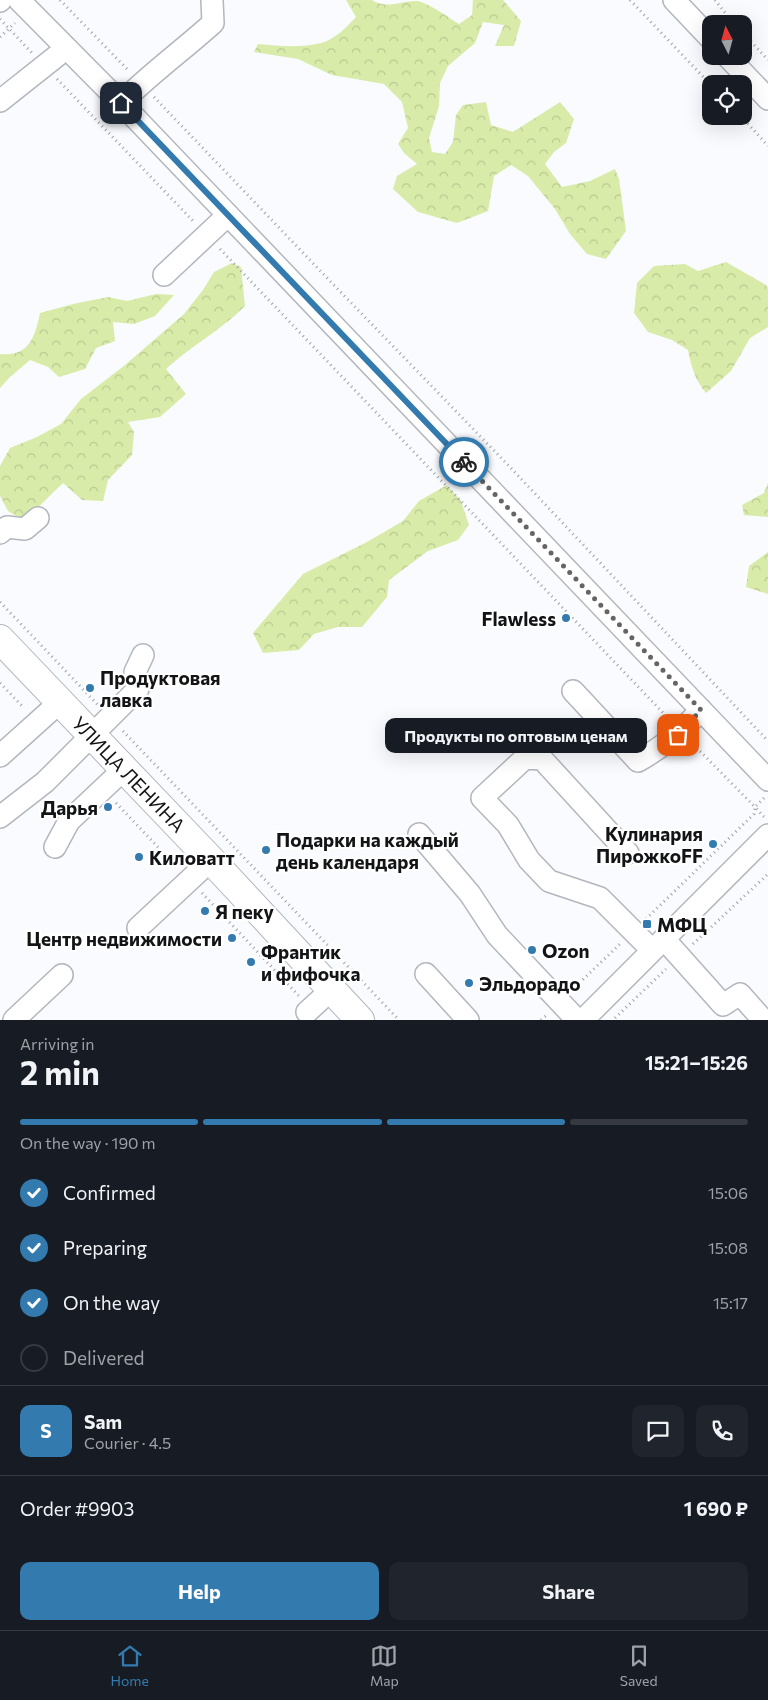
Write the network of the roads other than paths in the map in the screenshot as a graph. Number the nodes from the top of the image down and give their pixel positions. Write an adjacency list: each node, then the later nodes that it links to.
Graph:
1 (19, 0): 9 (street)
2 (212, 0): 9 (street)
3 (674, 0): 4 (street)
4 (702, 30)
5 (58, 55): 8 (street)
6 (736, 65): 7 (street)
7 (768, 99)
8 (0, 101)
9 (121, 103): 10 (street)
10 (228, 214): 11 (street); 18 (street)
11 (164, 275)
12 (38, 518): 13 (street)
13 (3, 524)
14 (0, 639): 17 (main road, УЛИЦА ЛЕНИНА)
15 (143, 655): 19 (street)
16 (573, 691): 18 (street)
17 (60, 702): 19 (main road, УЛИЦА ЛЕНИНА); 20 (street)
18 (701, 710): 22 (street)
19 (100, 726): 21 (main road, УЛИЦА ЛЕНИНА); 23 (street)
20 (0, 756)
21 (124, 769): 26 (street); 28 (main road, УЛИЦА ЛЕНИНА)
22 (768, 780)
23 (0, 817)
24 (419, 834): 38 (street)
25 (768, 835): 30 (street)
26 (55, 847)
27 (628, 853): 30 (street)
28 (211, 860): 29 (street); 33 (main road, УЛИЦА ЛЕНИНА)
29 (138, 928)
30 (658, 944): 39 (street); 40 (street)
31 (426, 974): 37 (street)
32 (62, 975): 35 (street)
33 (331, 990): 34 (street); 36 (main road, УЛИЦА ЛЕНИНА)
34 (304, 1005)
35 (14, 1020)
36 (360, 1020)
37 (468, 1020)
38 (577, 1020)
39 (583, 1020)
40 (763, 1020)

